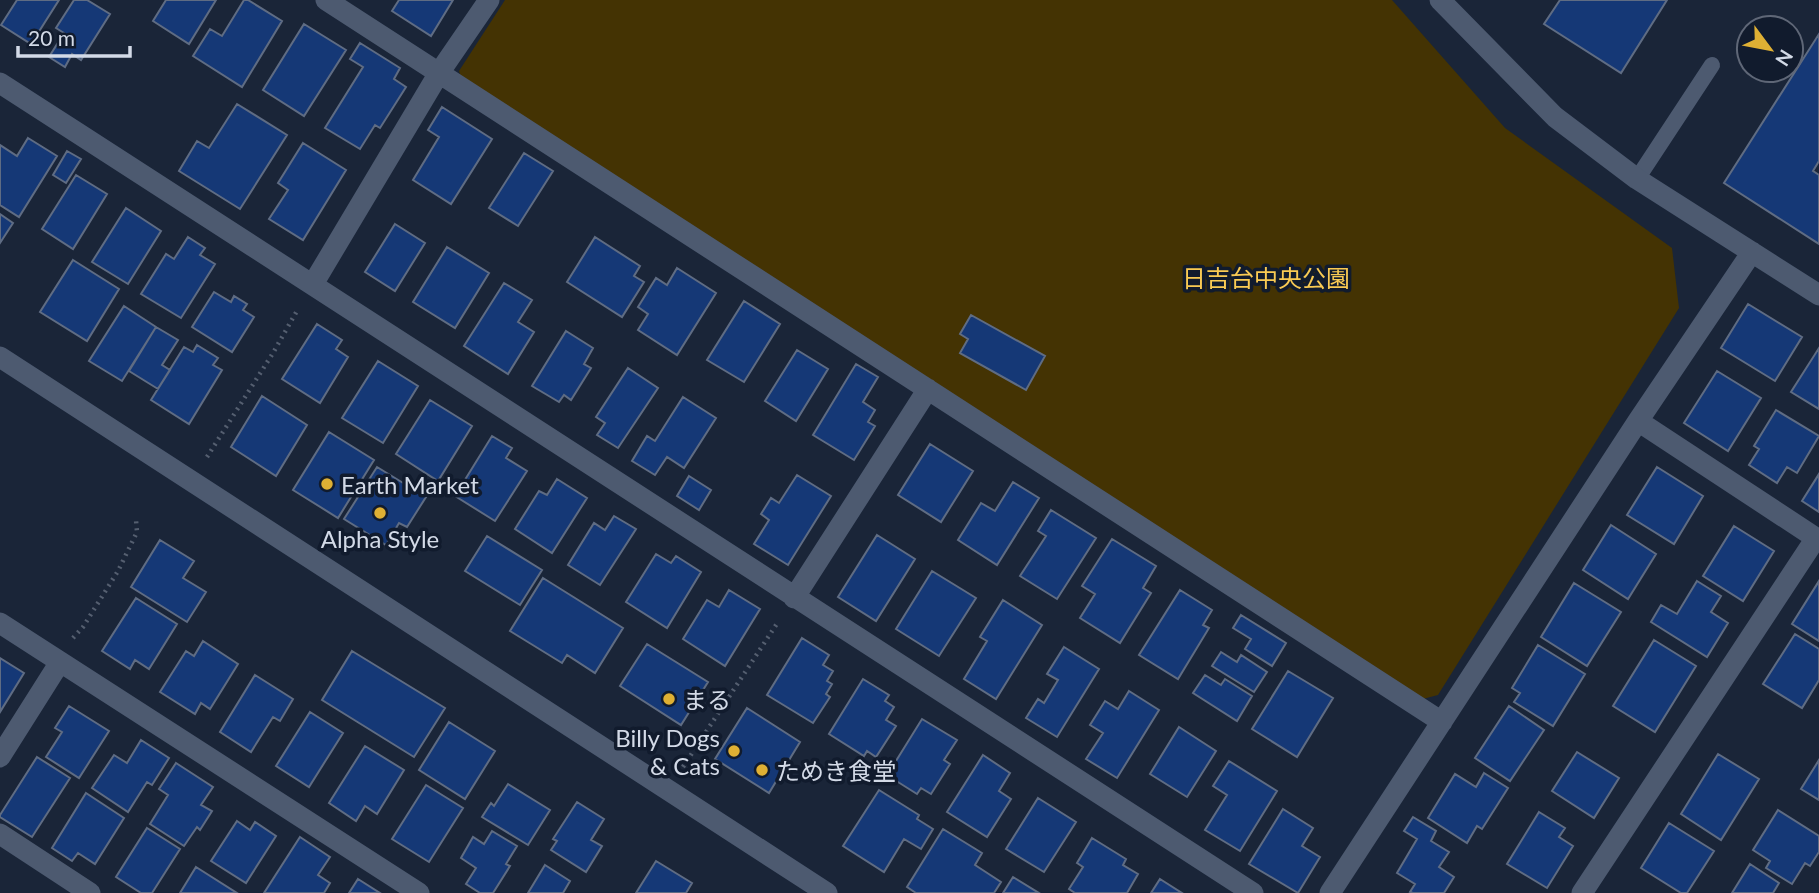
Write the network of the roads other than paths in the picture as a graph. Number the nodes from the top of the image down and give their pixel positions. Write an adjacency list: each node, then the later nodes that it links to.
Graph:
1 (326, 0): 5 (street)
2 (489, 0): 5 (street)
3 (1440, 0): 7 (street)
4 (1712, 65): 7 (lane)
5 (439, 73): 9 (street); 12 (street)
6 (0, 83): 9 (street)
7 (1637, 179): 8 (street)
8 (1752, 252): 10 (street); 13 (street)
9 (313, 284): 15 (street)
10 (1819, 295)
11 (0, 357): 23 (street)
12 (928, 389): 15 (street); 18 (street)
13 (1638, 421): 14 (street); 18 (street)
14 (1817, 539): 26 (street)
15 (794, 598): 24 (street)
16 (0, 623): 17 (street)
17 (60, 662): 19 (street); 22 (street)
18 (1442, 722): 25 (street)
19 (0, 757)
20 (0, 834): 21 (street)
21 (90, 893)
22 (419, 893)
23 (827, 893)
24 (1253, 893)
25 (1330, 893)
26 (1582, 893)

